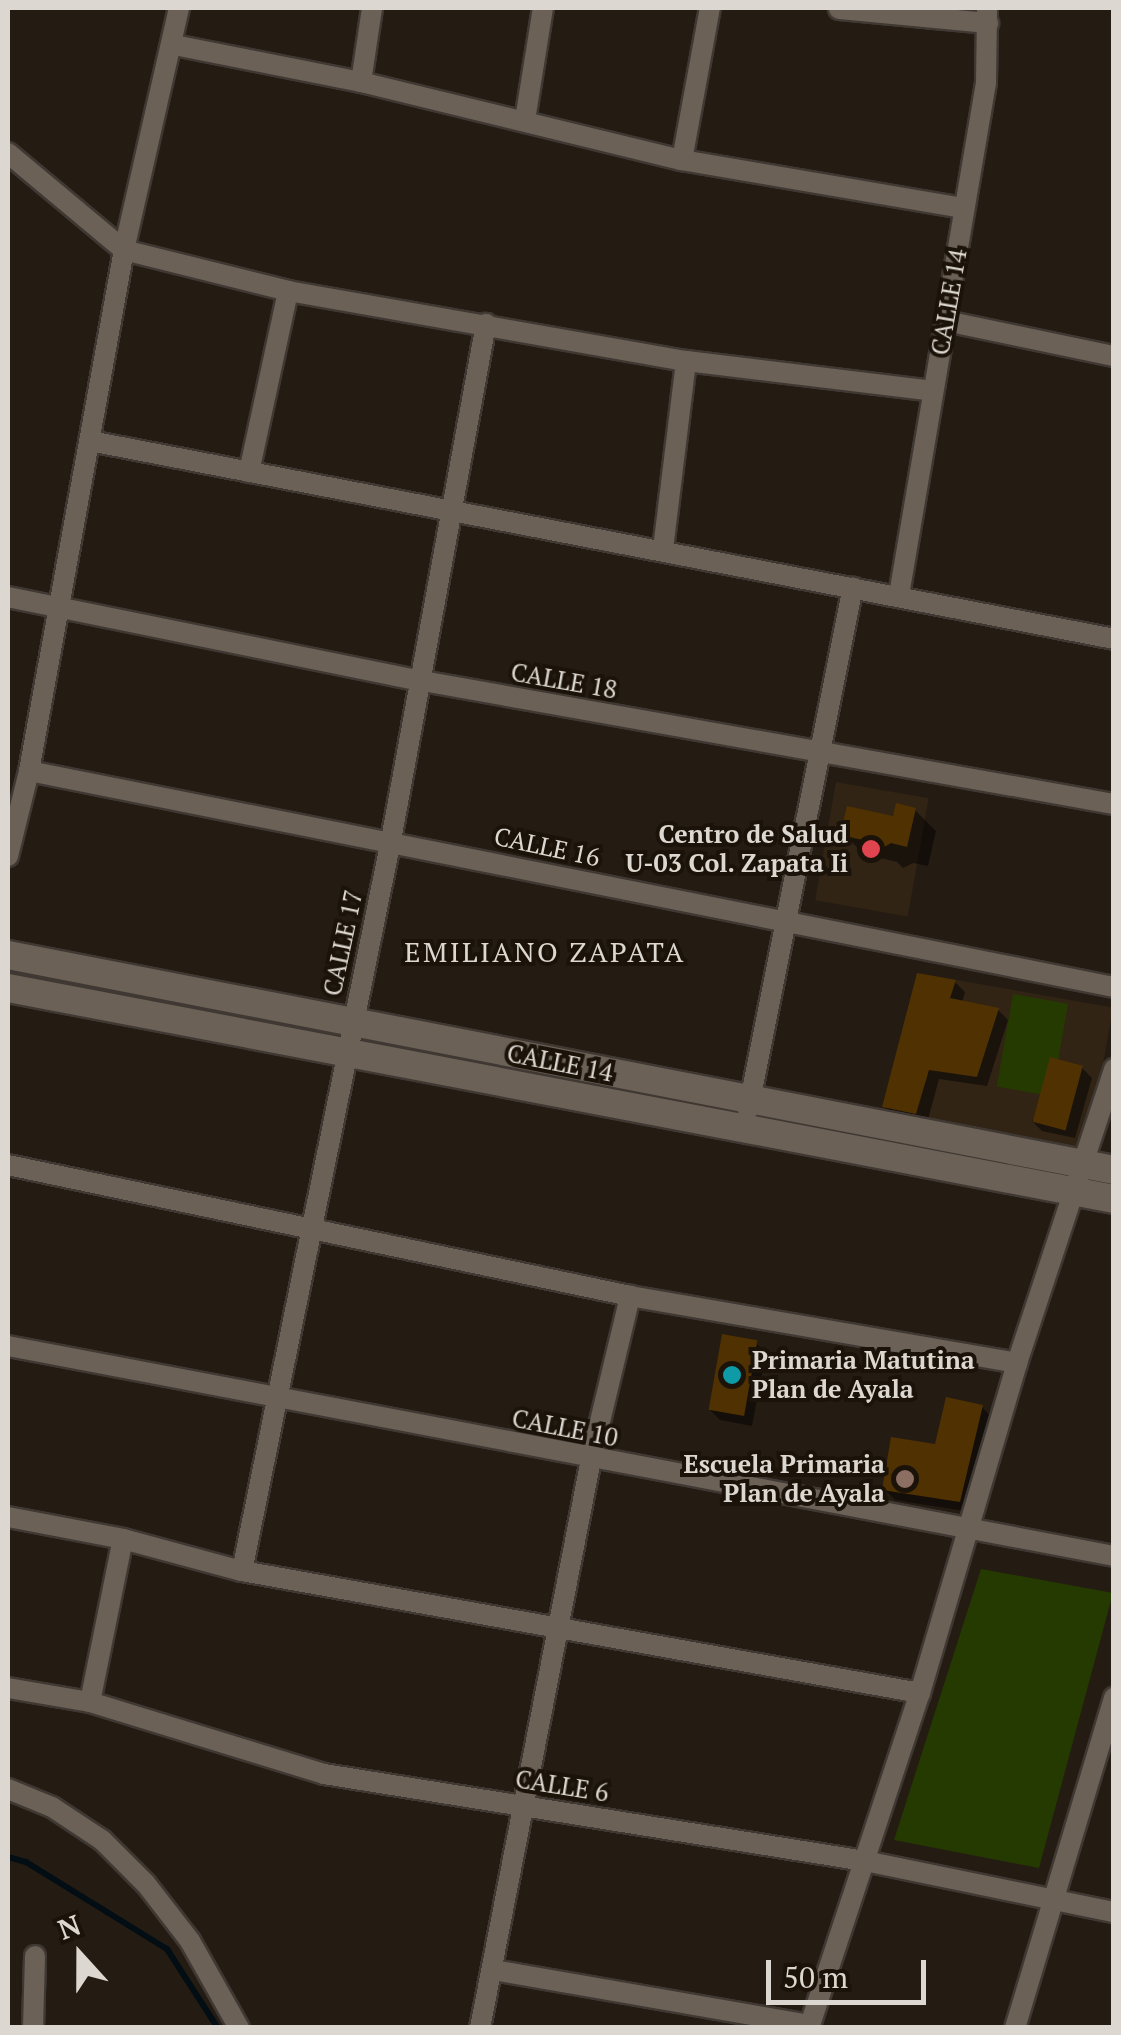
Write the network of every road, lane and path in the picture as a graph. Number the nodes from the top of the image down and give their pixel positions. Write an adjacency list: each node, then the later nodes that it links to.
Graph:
1 (179, 8): 7 (street)
2 (372, 8): 8 (street)
3 (543, 8): 9 (street)
4 (710, 8): 11 (street)
5 (838, 9): 6 (street)
6 (988, 15): 12 (street, CALLE 14)
7 (174, 45): 8 (street); 13 (street)
8 (361, 82): 9 (street)
9 (525, 120): 11 (street)
10 (8, 153): 13 (street)
11 (682, 160): 12 (street)
12 (964, 208): 15 (street, CALLE 14)
13 (124, 250): 14 (street); 20 (street)
14 (288, 291): 16 (street); 21 (street)
15 (946, 321): 17 (street); 19 (street, CALLE 14)
16 (486, 324): 18 (street); 22 (street, CALLE 17)
17 (1114, 356)
18 (686, 361): 19 (street); 23 (street)
19 (933, 390): 25 (street, CALLE 14)
20 (90, 441): 21 (street); 27 (street)
21 (249, 472): 22 (street)
22 (452, 508): 23 (street); 29 (street, CALLE 17)
23 (663, 549): 24 (street)
24 (852, 587): 25 (street); 30 (street)
25 (899, 595): 28 (street)
26 (8, 597): 27 (street, CALLE 18)
27 (60, 608): 29 (street, CALLE 18); 31 (street)
28 (1114, 639)
29 (417, 680): 30 (street, CALLE 18); 33 (street, CALLE 17)
30 (819, 751): 32 (street, CALLE 18); 35 (street)
31 (29, 770): 33 (street, CALLE 16); 34 (street)
32 (1114, 804)
33 (391, 840): 35 (street, CALLE 16); 39 (street, CALLE 17)
34 (8, 856)
35 (786, 923): 37 (street, CALLE 16); 42 (street)
36 (8, 955): 39 (main road, CALLE 14)
37 (1114, 987)
38 (8, 988): 40 (main road, CALLE 14)
39 (350, 1024): 40 (street, CALLE 17); 42 (main road, CALLE 14)
40 (345, 1052): 42 (main road, CALLE 14); 48 (street, CALLE 17)
41 (1114, 1069): 43 (street)
42 (747, 1113): 43 (main road, CALLE 14); 46 (main road, CALLE 14)
43 (1082, 1164): 45 (main road, CALLE 14); 46 (street)
44 (8, 1165): 48 (street)
45 (1114, 1170)
46 (1073, 1192): 47 (main road, CALLE 14); 51 (street)
47 (1114, 1199)
48 (312, 1232): 49 (street); 52 (street, CALLE 17)
49 (630, 1296): 51 (street); 53 (street)
50 (8, 1346): 52 (street, CALLE 10)
51 (1017, 1363): 55 (street)
52 (280, 1399): 53 (street, CALLE 10); 58 (street, CALLE 17)
53 (591, 1459): 55 (street, CALLE 10); 59 (street)
54 (8, 1517): 56 (street)
55 (968, 1531): 57 (street, CALLE 10); 61 (street)
56 (123, 1538): 58 (street); 63 (street)
57 (1114, 1556)
58 (242, 1572): 59 (street)
59 (560, 1630): 61 (street); 66 (street)
60 (8, 1688): 63 (street, CALLE 6)
61 (920, 1693): 67 (street)
62 (1114, 1698): 64 (street)
63 (90, 1702): 66 (street, CALLE 6)
64 (1108, 1731): 68 (street)
65 (8, 1789): 74 (street)
66 (521, 1805): 67 (street, CALLE 6); 71 (street)
67 (865, 1862): 68 (street, CALLE 6); 72 (street)
68 (1053, 1901): 69 (street, CALLE 6); 76 (street)
69 (1114, 1912)
70 (35, 1956): 73 (street)
71 (494, 1970): 72 (street); 75 (street)
72 (810, 2026)
73 (33, 2028)
74 (239, 2028)
75 (480, 2028)
76 (1016, 2028)

